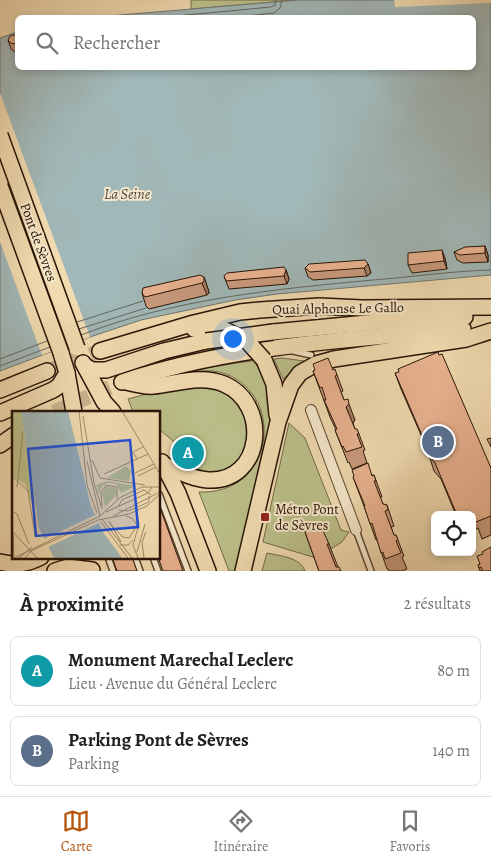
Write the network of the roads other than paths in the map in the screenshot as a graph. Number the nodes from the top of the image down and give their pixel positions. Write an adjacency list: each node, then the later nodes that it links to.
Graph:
1 (0, 136): 10 (main road, Pont de Sèvres, bridge)
2 (0, 186): 12 (main road, Pont de Sèvres, bridge)
3 (491, 307): 5 (main road, Quai Alphonse Le Gallo)
4 (491, 315): 10 (main road, bridge)
5 (178, 329): 7 (main road, Quai Alphonse Le Gallo); 8 (main road, bridge)
6 (491, 330): 8 (main road, Quai Alphonse Le Gallo); 18 (main road)
7 (100, 351)
8 (266, 354): 9 (lane); 18 (main road); 23 (main road, Quai Alphonse Le Gallo)
9 (311, 355)
10 (85, 366): 14 (main road, Pont de Sèvres)
11 (47, 371): 13 (main road)
12 (67, 373): 16 (main road, Pont de Sèvres); 17 (main road)
13 (0, 390)
14 (107, 409)
15 (311, 410): 25 (street)
16 (74, 411)
17 (0, 413)
18 (278, 422): 38 (main road)
19 (12, 428): 20 (main road)
20 (0, 433)
21 (12, 436): 22 (main road)
22 (0, 445)
23 (162, 462): 37 (main road)
24 (160, 497): 36 (lane)
25 (356, 530): 39 (lane)
26 (39, 558): 30 (main road)
27 (108, 558): 33 (lane)
28 (135, 558): 34 (lane)
29 (153, 558): 35 (lane)
30 (0, 562)
31 (90, 566): 32 (main road)
32 (55, 571)
33 (113, 571)
34 (140, 571)
35 (158, 571)
36 (188, 571)
37 (208, 571)
38 (243, 571)
39 (371, 571)

